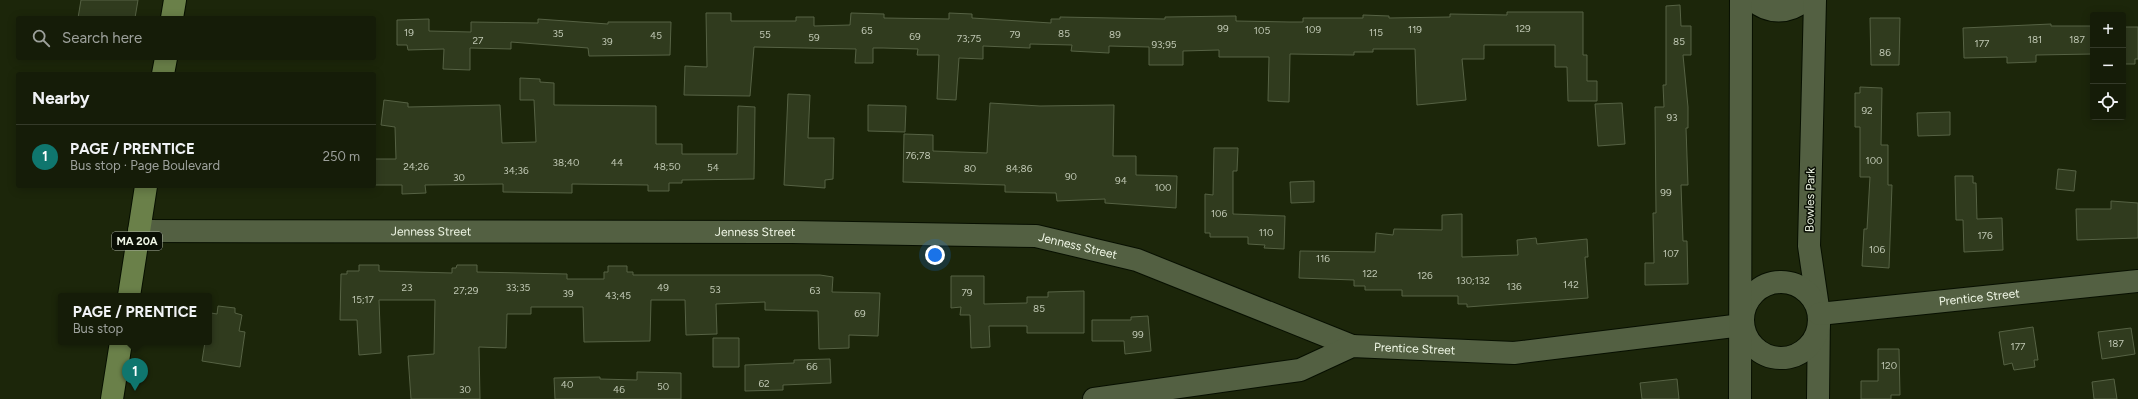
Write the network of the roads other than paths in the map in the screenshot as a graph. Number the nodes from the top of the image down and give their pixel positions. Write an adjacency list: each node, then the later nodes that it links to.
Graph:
1 (175, 0): 6 (main road)
2 (1741, 0): 14 (street)
3 (1753, 0): 4 (street)
4 (1805, 0)
5 (1815, 0): 13 (street, Bowles Park)
6 (172, 16)
7 (166, 60): 8 (main road)
8 (163, 72)
9 (146, 188): 10 (main road, MA 20A)
10 (139, 231): 12 (main road, MA 20A); 16 (street, Jenness Street)
11 (2138, 282): 13 (street, Prentice Street)
12 (129, 293)
13 (1819, 314): 14 (street); 14 (street); 20 (street, Bowles Park)
14 (1742, 325): 16 (street, Prentice Street); 19 (street)
15 (121, 345): 17 (main road)
16 (1352, 346): 18 (street, Prentice Street)
17 (112, 399)
18 (1094, 399)
19 (1740, 399)
20 (1818, 399)

